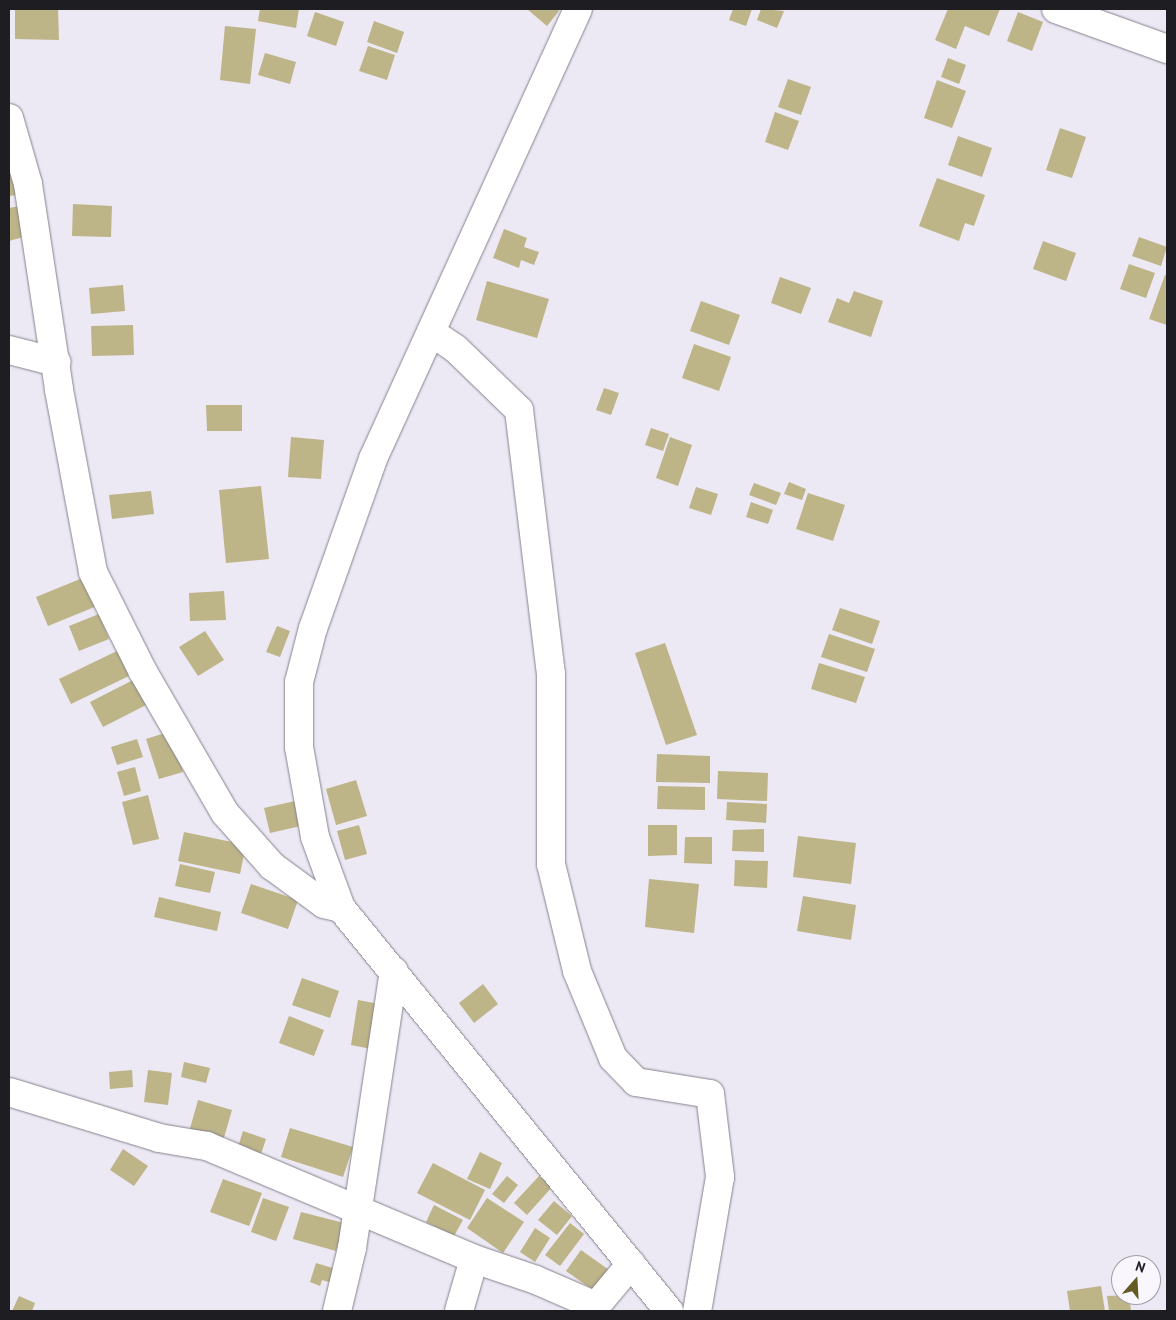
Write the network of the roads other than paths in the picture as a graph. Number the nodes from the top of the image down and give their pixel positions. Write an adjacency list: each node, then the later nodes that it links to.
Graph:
1 (578, 9): 5 (street)
2 (1056, 9): 3 (street)
3 (1167, 49)
4 (9, 118): 7 (street)
5 (431, 332): 8 (street); 18 (street)
6 (9, 350): 7 (street)
7 (56, 362): 8 (street)
8 (341, 908): 9 (street)
9 (394, 971): 11 (street); 13 (street)
10 (9, 1092): 11 (street)
11 (358, 1207): 12 (street); 15 (street)
12 (474, 1259): 14 (street); 16 (street)
13 (631, 1264): 14 (street); 17 (street)
14 (596, 1309)
15 (337, 1311)
16 (459, 1311)
17 (670, 1311)
18 (697, 1311)

